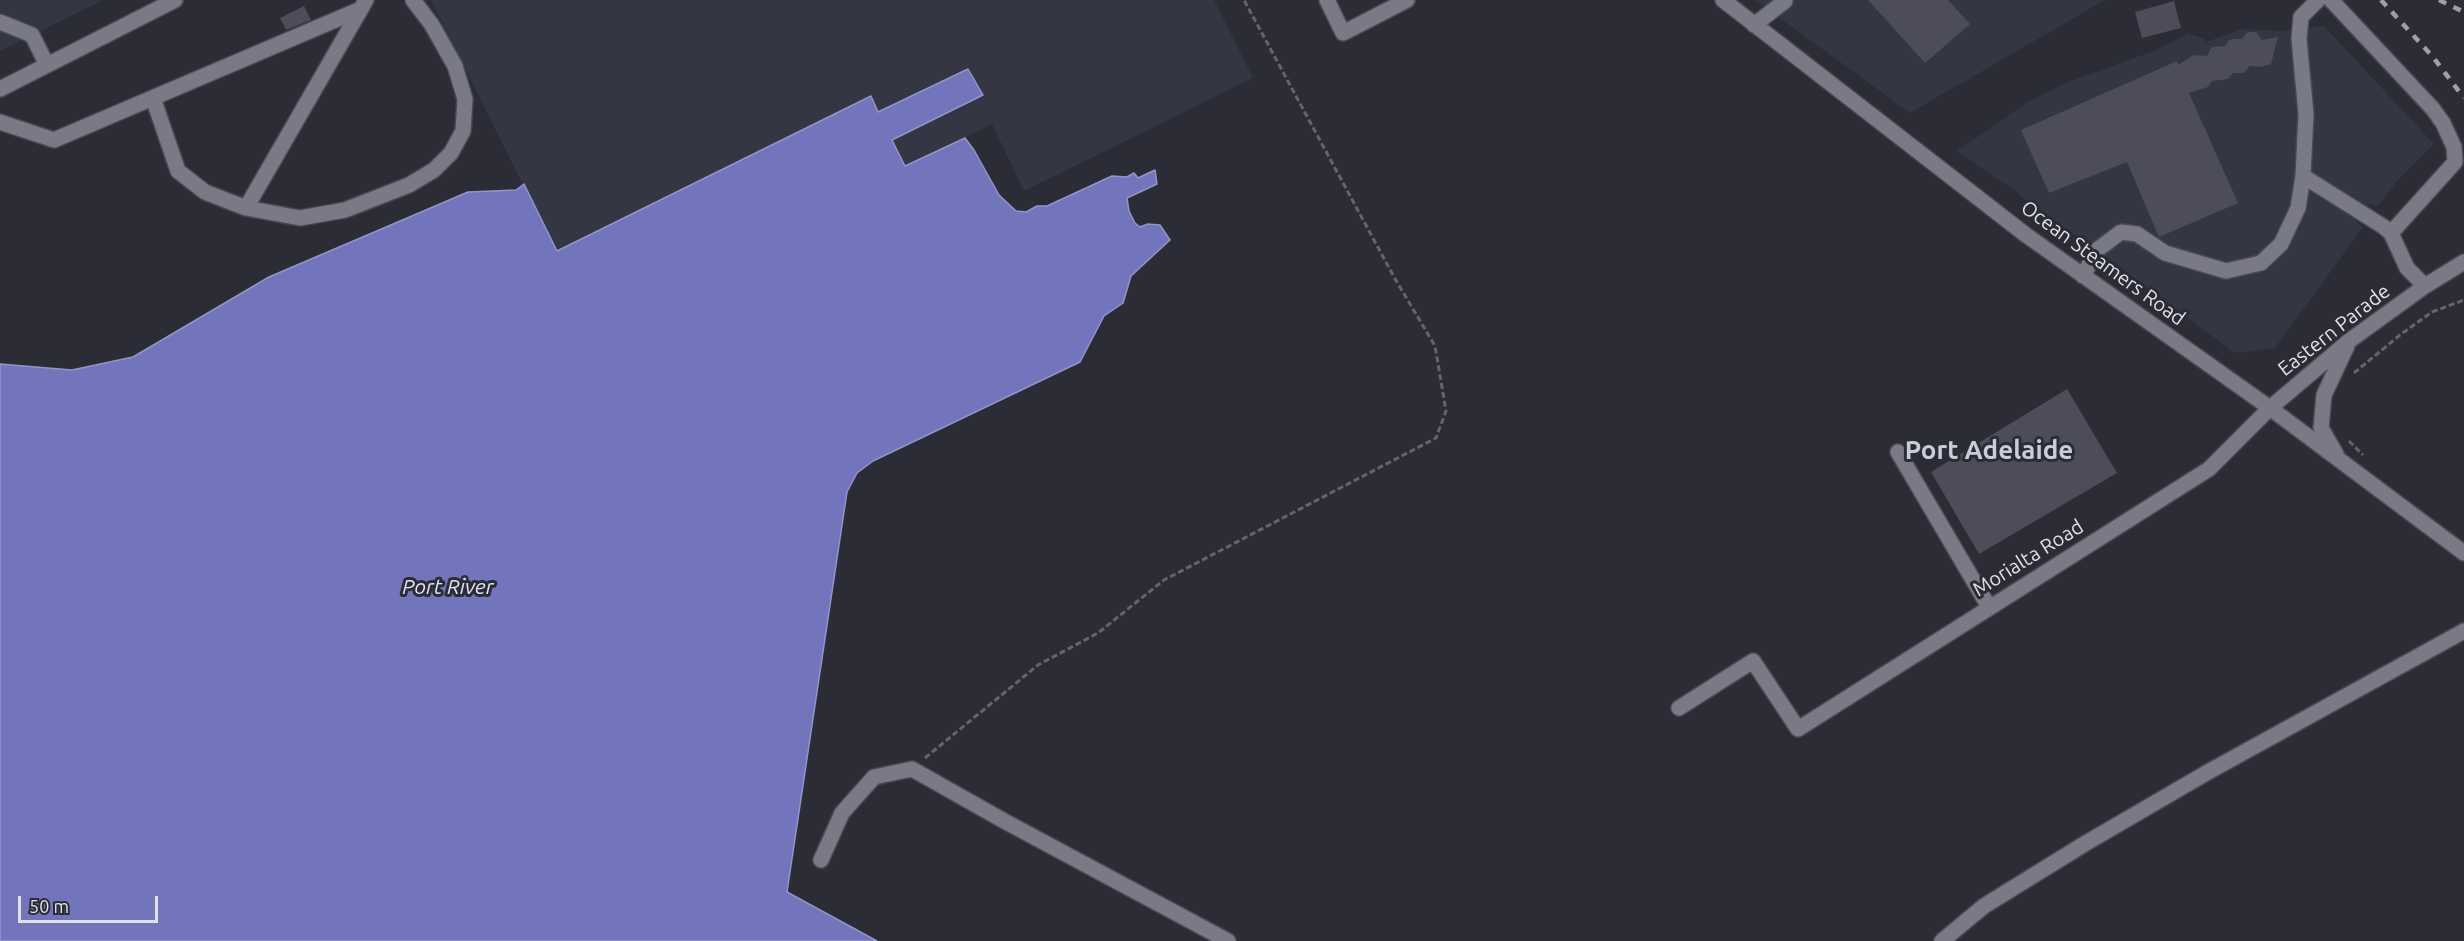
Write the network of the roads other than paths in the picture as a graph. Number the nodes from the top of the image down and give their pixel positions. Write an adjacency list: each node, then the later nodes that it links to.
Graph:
1 (175, 0): 12 (street)
2 (413, 0): 17 (street)
3 (1327, 0): 4 (street)
4 (1407, 0)
5 (1723, 0): 11 (street, Ocean Steamers Road)
6 (1783, 0): 11 (street)
7 (2318, 0): 16 (street)
8 (2331, 0): 18 (street)
9 (363, 5): 14 (street); 17 (street)
10 (0, 22): 12 (street)
11 (1754, 25): 21 (street, Ocean Steamers Road)
12 (47, 65): 13 (street)
13 (0, 89)
14 (153, 98): 15 (street); 17 (street)
15 (0, 122)
16 (2303, 176): 18 (street); 21 (street)
17 (246, 208)
18 (2391, 233): 22 (street)
19 (2464, 262): 22 (street, Eastern Parade)
20 (2464, 274): 22 (street, Eastern Parade)
21 (2083, 276): 24 (street, Ocean Steamers Road)
22 (2425, 286): 23 (street, Eastern Parade)
23 (2349, 341): 24 (street, Eastern Parade); 26 (street)
24 (2270, 408): 26 (street, Ocean Steamers Road); 28 (street, Morialta Road)
25 (1898, 452): 28 (street)
26 (2340, 461): 27 (street, Ocean Steamers Road)
27 (2464, 553)
28 (1989, 607): 30 (street, Morialta Road)
29 (2464, 632): 33 (street)
30 (1679, 708)
31 (821, 860): 32 (street)
32 (1228, 941)
33 (1942, 941)

